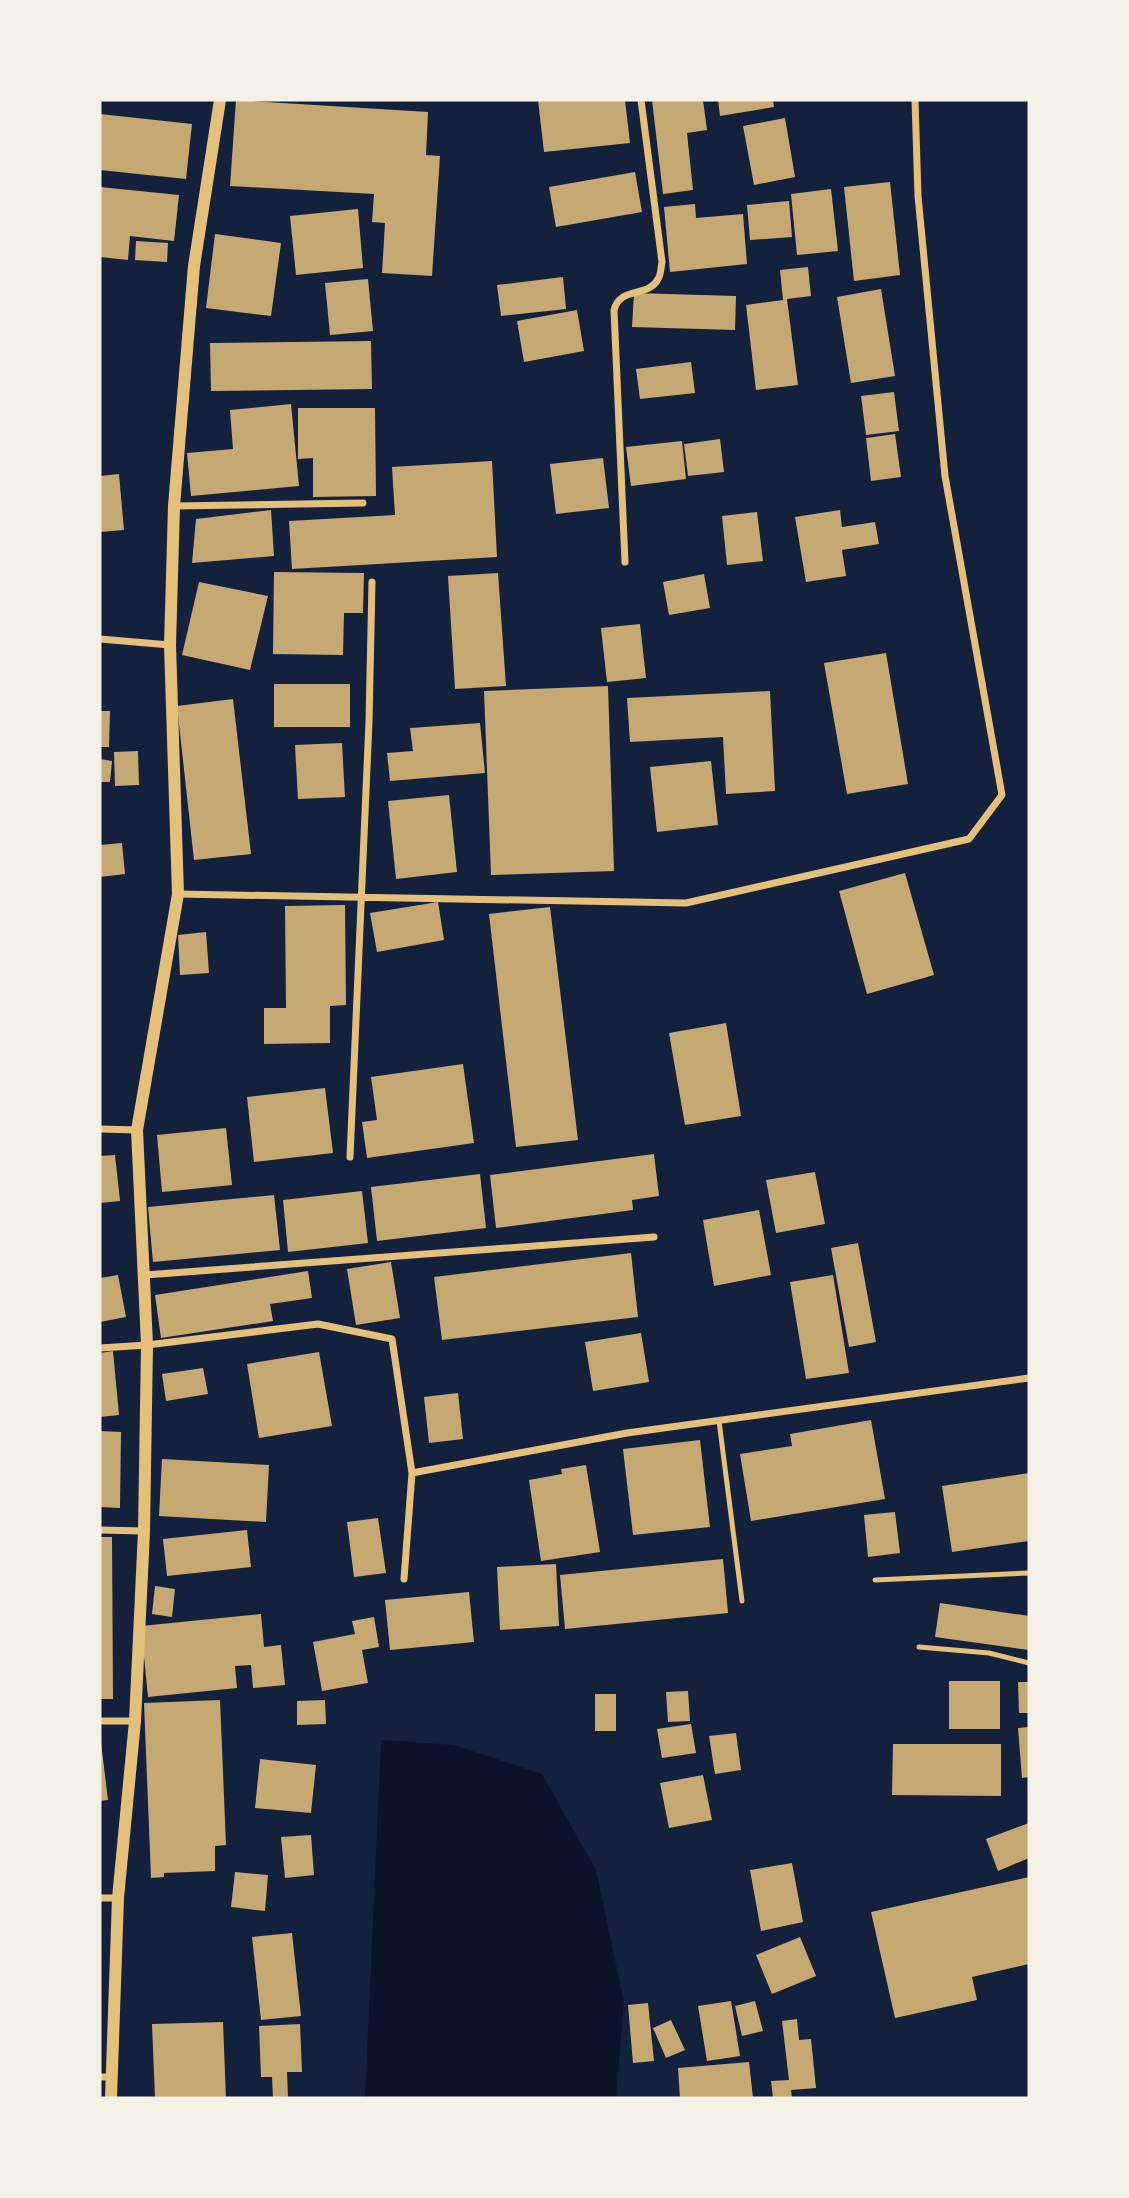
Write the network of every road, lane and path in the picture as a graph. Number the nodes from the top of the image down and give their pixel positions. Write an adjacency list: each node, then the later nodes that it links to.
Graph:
1 (220, 100): 5 (street)
2 (641, 100): 6 (street)
3 (915, 100): 11 (street)
4 (363, 503): 5 (street)
5 (174, 506): 9 (street)
6 (625, 562)
7 (372, 582): 11 (street)
8 (100, 639): 9 (street)
9 (170, 645): 10 (street)
10 (178, 894): 11 (street); 13 (street)
11 (361, 895): 14 (street)
12 (100, 1129): 13 (street)
13 (137, 1130): 16 (street)
14 (350, 1157)
15 (654, 1237): 16 (street)
16 (145, 1275): 17 (street)
17 (147, 1345): 18 (street); 21 (street); 23 (street)
18 (100, 1348)
19 (1029, 1378): 20 (street)
20 (719, 1421): 21 (street); 27 (lane)
21 (412, 1473): 25 (street)
22 (100, 1530): 23 (street)
23 (144, 1531): 31 (street)
24 (1029, 1573): 26 (lane)
25 (404, 1579)
26 (875, 1580)
27 (742, 1601)
28 (919, 1647): 29 (lane)
29 (1029, 1663)
30 (100, 1721): 31 (street)
31 (135, 1721): 33 (street)
32 (100, 1898): 33 (street)
33 (118, 1898): 34 (street)
34 (106, 2077): 35 (street)
35 (111, 2098)

